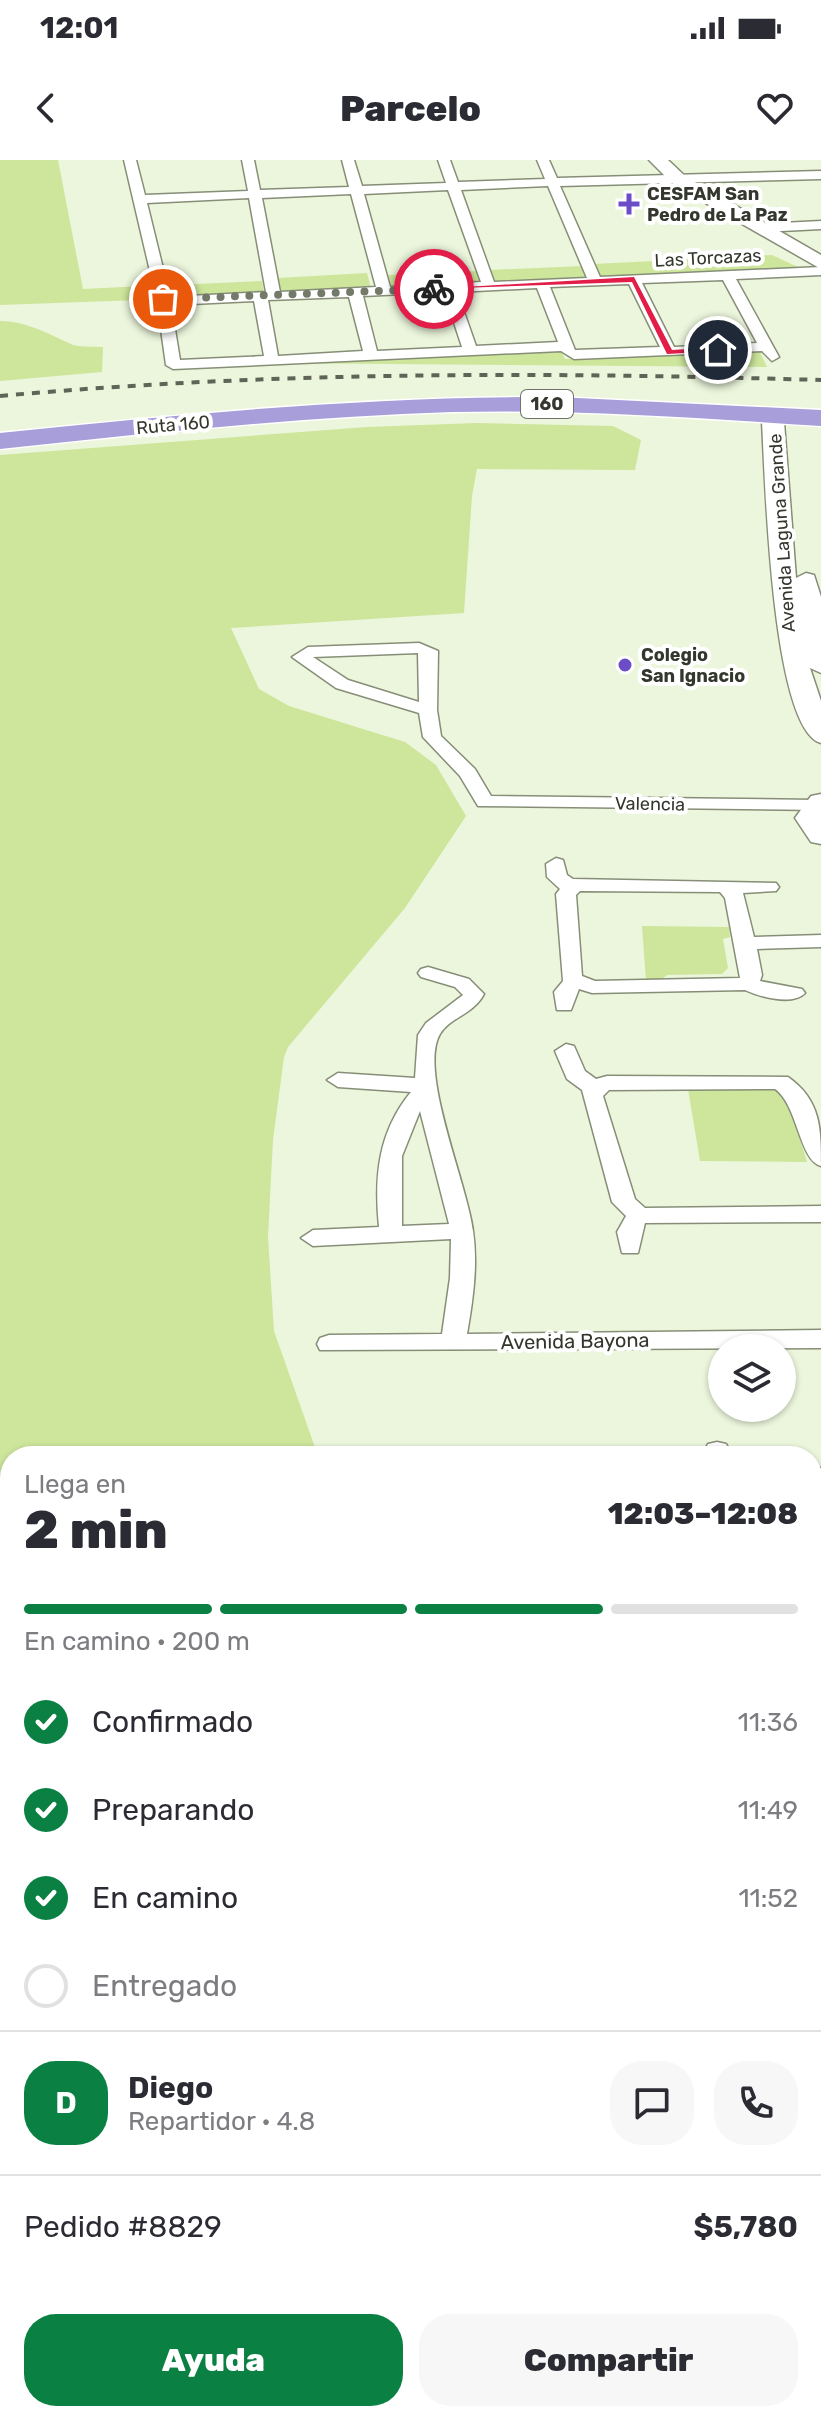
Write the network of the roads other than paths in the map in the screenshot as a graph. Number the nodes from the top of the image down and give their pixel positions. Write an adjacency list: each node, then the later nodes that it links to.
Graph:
1 (130, 160): 15 (street)
2 (248, 160): 14 (street)
3 (348, 160): 13 (street)
4 (444, 160): 12 (street)
5 (543, 160): 11 (street)
6 (658, 160): 10 (main road)
7 (761, 160): 9 (street)
8 (821, 175): 9 (street)
9 (771, 177): 10 (street)
10 (678, 179): 11 (street); 17 (main road)
11 (552, 182): 12 (street); 22 (street)
12 (453, 186): 13 (street); 24 (street)
13 (356, 190): 14 (street); 26 (street)
14 (255, 195): 15 (street); 28 (street)
15 (140, 199): 29 (street)
16 (821, 225): 17 (street)
17 (760, 228): 18 (main road)
18 (821, 263)
19 (821, 271): 20 (street, Las Torcazas)
20 (727, 275): 21 (street, Las Torcazas); 32 (street)
21 (634, 280): 22 (street, Las Torcazas); 32 (street)
22 (595, 281): 23 (street, Las Torcazas)
23 (542, 284): 24 (street, Las Torcazas); 31 (street)
24 (489, 286): 25 (street, Las Torcazas)
25 (449, 288): 26 (street, Las Torcazas); 30 (street)
26 (384, 291): 27 (street, Las Torcazas)
27 (355, 293): 28 (street, Las Torcazas); 33 (street)
28 (267, 297): 29 (street, Las Torcazas); 34 (street)
29 (164, 301): 34 (street)
30 (470, 350): 31 (street); 33 (street)
31 (570, 351): 32 (street)
32 (670, 352)
33 (371, 355): 34 (street)
34 (272, 360)
35 (345, 405): 36 (highway, 160); 36 (highway, 160); 37 (main road); 38 (highway, Ruta 160 / 160); 39 (highway, Ruta 160 / 160)
36 (819, 412): 37 (main road)
37 (781, 422): 40 (main road, Avenida Laguna Grande); 44 (main road, Avenida Laguna Grande)
38 (6, 424)
39 (0, 441)
40 (800, 483)
41 (804, 529): 42 (main road, Avenida Laguna Grande)
42 (821, 666)
43 (428, 710): 43 (street); 45 (street, Valencia)
44 (821, 735)
45 (818, 804): 46 (main road)
46 (821, 836)
47 (556, 864): 48 (street)
48 (571, 887): 50 (street); 54 (street)
49 (769, 887): 50 (street)
50 (728, 889): 52 (street)
51 (821, 941): 52 (street)
52 (745, 943): 55 (street)
53 (428, 973): 60 (street)
54 (574, 982): 55 (street); 57 (street)
55 (748, 984): 56 (street)
56 (795, 993)
57 (564, 1006)
58 (566, 1051): 61 (street)
59 (338, 1080): 60 (street)
60 (427, 1086): 65 (street); 66 (street)
61 (593, 1088): 62 (street); 64 (street)
62 (820, 1151)
63 (821, 1214): 64 (street)
64 (638, 1215): 68 (street)
65 (462, 1231): 66 (street); 70 (street)
66 (391, 1234): 67 (street)
67 (313, 1238)
68 (630, 1247)
69 (821, 1339): 70 (street, Avenida Bayona)
70 (453, 1343): 71 (street, Avenida Bayona)
71 (329, 1344)

